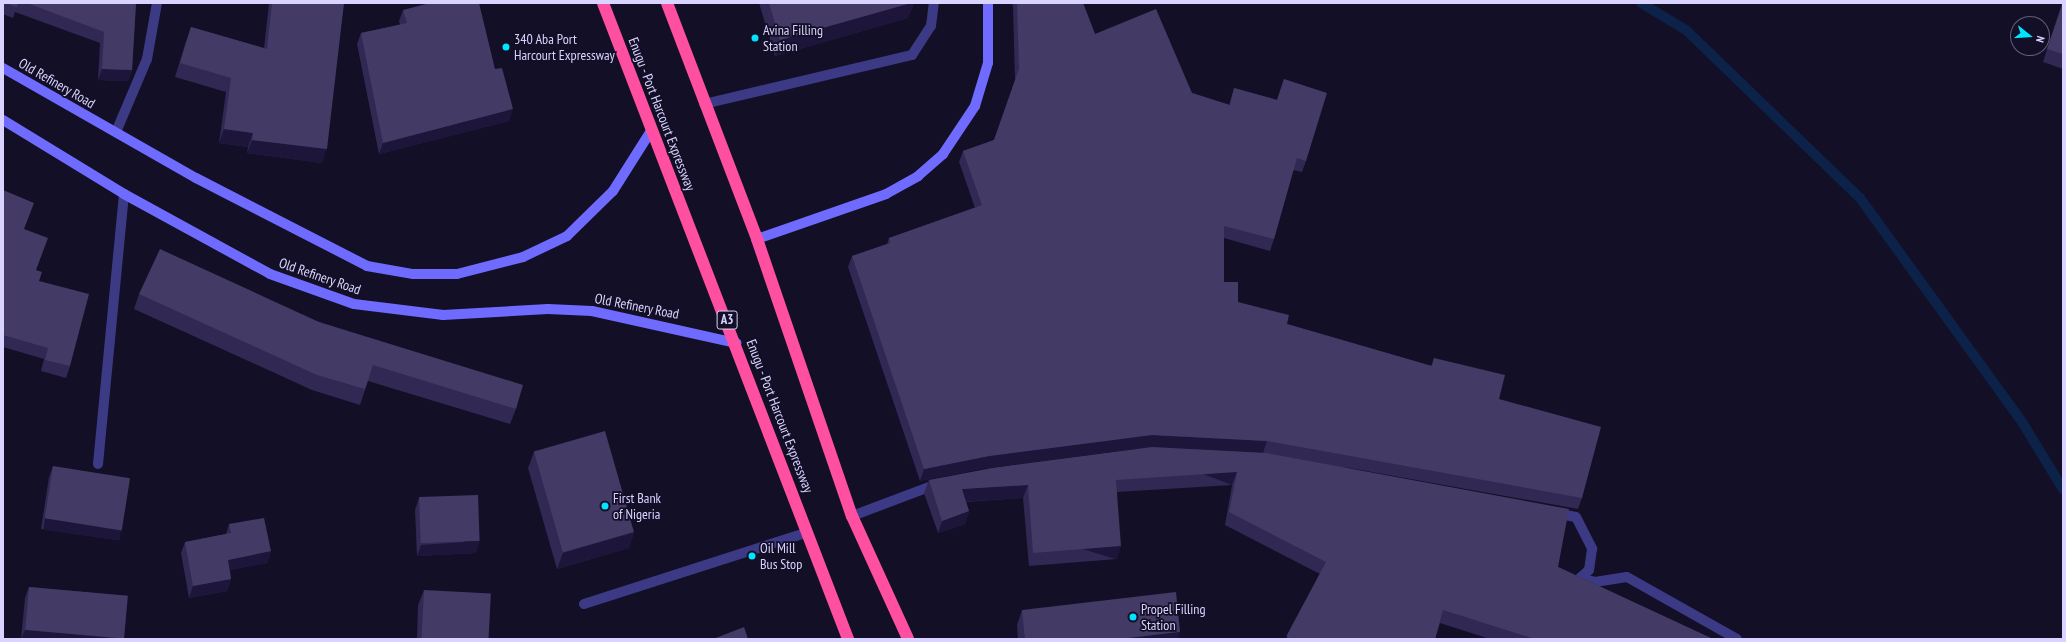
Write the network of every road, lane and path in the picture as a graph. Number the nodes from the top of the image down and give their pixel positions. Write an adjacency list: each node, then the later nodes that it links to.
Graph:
1 (158, 3): 10 (lane)
2 (602, 3): 9 (highway, Enugu - Port Harcourt Expressway / A3)
3 (668, 3): 7 (highway)
4 (934, 3): 7 (lane)
5 (988, 3): 12 (main road)
6 (3, 68): 10 (main road, Old Refinery Road)
7 (704, 104): 12 (highway)
8 (3, 120): 11 (main road, Old Refinery Road)
9 (651, 131): 10 (main road, Old Refinery Road); 13 (highway, Enugu - Port Harcourt Expressway / A3)
10 (116, 132)
11 (124, 194): 13 (main road, Old Refinery Road); 14 (lane)
12 (757, 239): 17 (highway)
13 (736, 343): 18 (highway, Enugu - Port Harcourt Expressway / A3)
14 (98, 464)
15 (950, 481): 17 (lane)
16 (1546, 511): 22 (lane)
17 (852, 516): 21 (highway)
18 (808, 532): 19 (lane); 20 (highway, Enugu - Port Harcourt Expressway / A3)
19 (584, 604)
20 (848, 639)
21 (908, 639)
22 (1737, 639)

